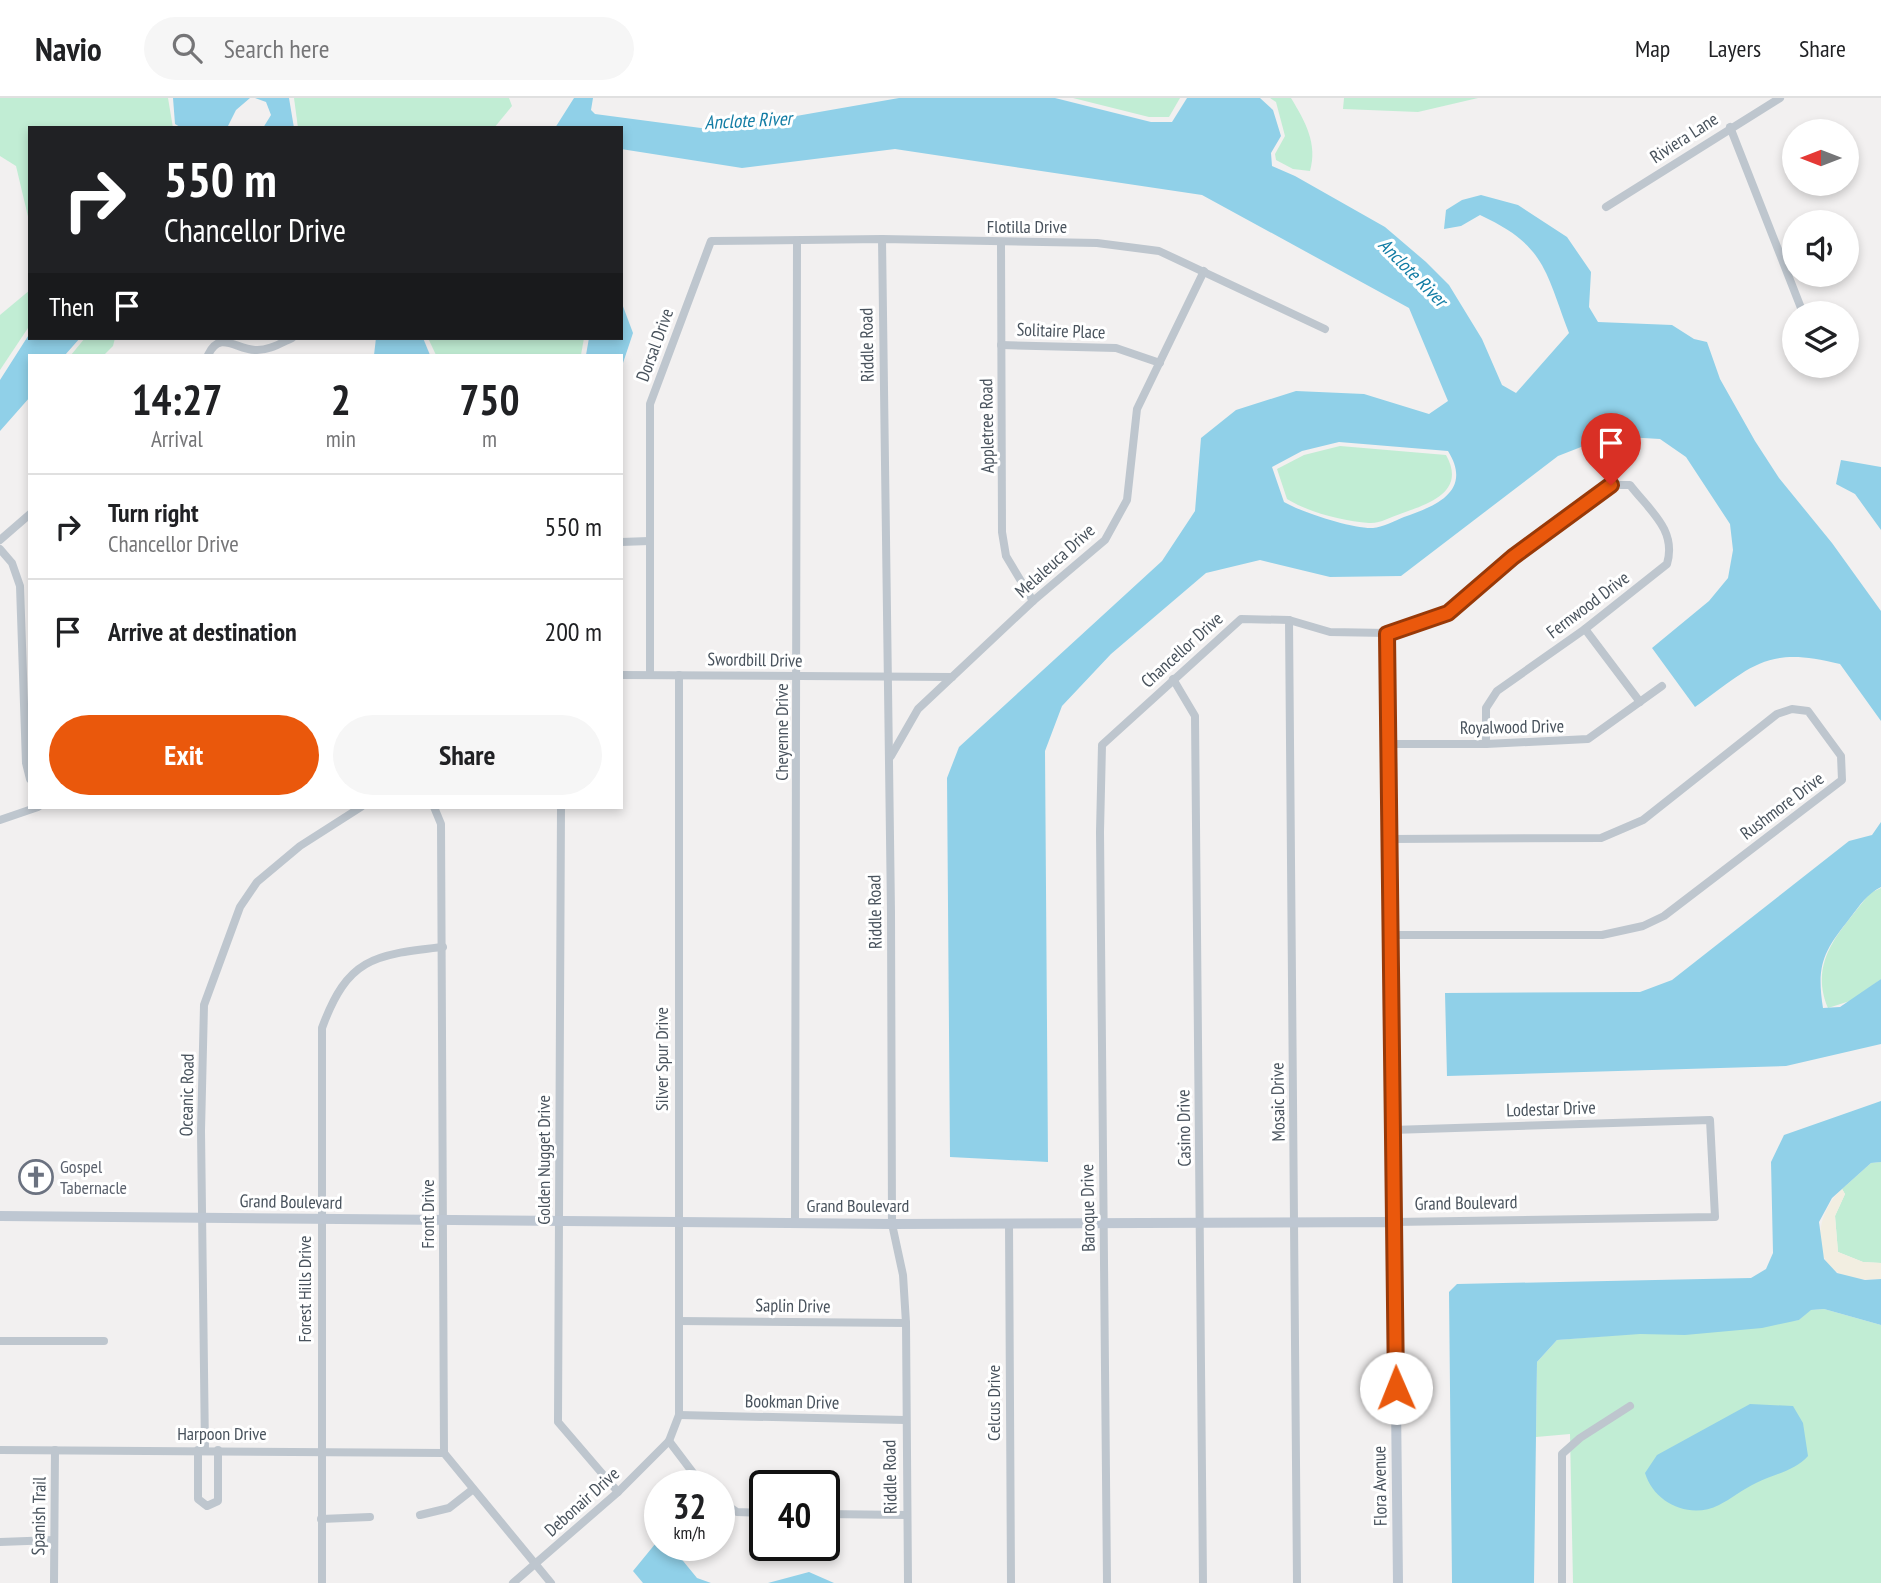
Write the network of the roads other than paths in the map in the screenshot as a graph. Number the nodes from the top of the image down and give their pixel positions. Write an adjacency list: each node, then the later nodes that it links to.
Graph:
1 (1780, 98): 2 (street, Riviera Lane)
2 (1730, 127): 3 (street, Riviera Lane); 9 (street)
3 (1606, 207)
4 (881, 239): 6 (street, Flotilla Drive); 7 (street, Flotilla Drive); 31 (street, Riddle Road)
5 (711, 241): 6 (street, Flotilla Drive); 20 (street, Dorsal Drive)
6 (797, 241): 32 (street, Cheyenne Drive)
7 (1001, 243): 8 (street, Flotilla Drive); 14 (street, Appletree Road)
8 (1204, 271): 10 (street, Flotilla Drive); 16 (street, Melaleuca Drive)
9 (1798, 301)
10 (1325, 329)
11 (224, 340): 13 (street)
12 (224, 340): 15 (street)
13 (288, 340)
14 (1001, 345): 16 (street, Solitaire Place); 23 (street, Appletree Road)
15 (209, 354)
16 (1160, 363): 23 (street, Melaleuca Drive)
17 (1630, 485): 26 (street, Fernwood Drive); 27 (street, Chancellor Drive)
18 (28, 515): 19 (street)
19 (0, 540)
20 (649, 541): 21 (street); 28 (street, Dorsal Drive)
21 (623, 542)
22 (0, 549): 24 (street)
23 (1033, 601): 33 (street, Melaleuca Drive)
24 (26, 612): 40 (street)
25 (1289, 620): 27 (street, Chancellor Drive); 34 (street, Chancellor Drive); 58 (street, Mosaic Drive)
26 (1585, 629): 36 (street); 38 (street, Fernwood Drive)
27 (1387, 634): 37 (street, Flora Avenue)
28 (650, 674): 29 (street, Swordbill Drive); 30 (street, Swordbill Drive)
29 (679, 674): 32 (street, Swordbill Drive); 55 (street, Silver Spur Drive)
30 (623, 675)
31 (888, 675): 32 (street, Swordbill Drive); 33 (street, Swordbill Drive); 39 (street, Riddle Road)
32 (798, 677): 61 (street, Cheyenne Drive)
33 (952, 677): 39 (street, Melaleuca Drive)
34 (1173, 679): 46 (street, Chancellor Drive); 59 (street, Casino Drive)
35 (1662, 686): 36 (street, Royalwood Drive)
36 (1640, 702): 38 (street, Royalwood Drive)
37 (1388, 744): 38 (street, Royalwood Drive); 47 (street, Flora Avenue)
38 (1486, 744)
39 (890, 758): 62 (street, Riddle Road)
40 (28, 771)
41 (31, 809): 45 (street)
42 (358, 809): 53 (street, Oceanic Road)
43 (435, 809): 49 (street, Front Drive)
44 (561, 809): 54 (street, Golden Nugget Drive)
45 (0, 820)
46 (1100, 832): 64 (street, Baroque Drive)
47 (1389, 839): 48 (street, Flora Avenue); 48 (street, Rushmore Drive)
48 (1391, 935): 50 (street, Flora Avenue)
49 (443, 947): 56 (street, Forest Hills Drive); 57 (street, Front Drive)
50 (1392, 1130): 52 (street, Lodestar Drive); 60 (street, Flora Avenue)
51 (0, 1216): 53 (street, Grand Boulevard)
52 (1715, 1217): 60 (street, Grand Boulevard)
53 (204, 1218): 56 (street, Grand Boulevard); 75 (street, Oceanic Road)
54 (559, 1220): 55 (street, Grand Boulevard); 57 (street, Grand Boulevard); 81 (street, Golden Nugget Drive)
55 (678, 1220): 61 (street, Grand Boulevard); 65 (street, Silver Spur Drive)
56 (320, 1221): 57 (street, Grand Boulevard); 77 (street, Forest Hills Drive)
57 (444, 1221): 78 (street, Front Drive)
58 (1295, 1221): 59 (street, Grand Boulevard); 60 (street, Grand Boulevard); 98 (street, Mosaic Drive)
59 (1201, 1222): 64 (street, Grand Boulevard); 97 (street, Casino Drive)
60 (1394, 1222): 99 (street, Flora Avenue)
61 (795, 1223): 62 (street, Grand Boulevard)
62 (892, 1224): 63 (street, Grand Boulevard); 66 (street, Riddle Road)
63 (1009, 1224): 64 (street, Grand Boulevard); 95 (street, Celcus Drive)
64 (1104, 1224): 96 (street, Baroque Drive)
65 (679, 1321): 66 (street, Saplin Drive); 70 (street, Silver Spur Drive)
66 (906, 1323): 71 (street, Riddle Road)
67 (0, 1341): 68 (street)
68 (104, 1341)
69 (1630, 1406): 100 (street)
70 (679, 1415): 71 (street, Bookman Drive); 72 (street, Silver Spur Drive)
71 (905, 1420): 84 (street, Riddle Road)
72 (669, 1441): 79 (street); 81 (street, Debonair Drive)
73 (0, 1450): 74 (street, Harpoon Drive)
74 (55, 1450): 75 (street, Harpoon Drive); 87 (street, Spanish Trail)
75 (202, 1450): 76 (street, Harpoon Drive); 76 (street, Oceanic Road)
76 (218, 1450): 77 (street, Harpoon Drive)
77 (321, 1451): 78 (street, Harpoon Drive); 86 (street, Forest Hills Drive)
78 (444, 1452): 80 (street)
79 (691, 1470)
80 (472, 1490): 83 (street); 89 (street)
81 (618, 1492): 89 (street, Debonair Drive)
82 (840, 1514): 84 (street)
83 (420, 1515)
84 (906, 1515): 94 (street, Riddle Road)
85 (370, 1517): 86 (street)
86 (321, 1519): 91 (street, Forest Hills Drive)
87 (54, 1540): 88 (street); 90 (street, Spanish Trail)
88 (0, 1542)
89 (536, 1564): 92 (street, Debonair Drive); 93 (street)
90 (54, 1583)
91 (322, 1583)
92 (513, 1583)
93 (551, 1583)
94 (908, 1583)
95 (1011, 1583)
96 (1107, 1583)
97 (1203, 1583)
98 (1297, 1583)
99 (1398, 1583)
100 (1562, 1583)

